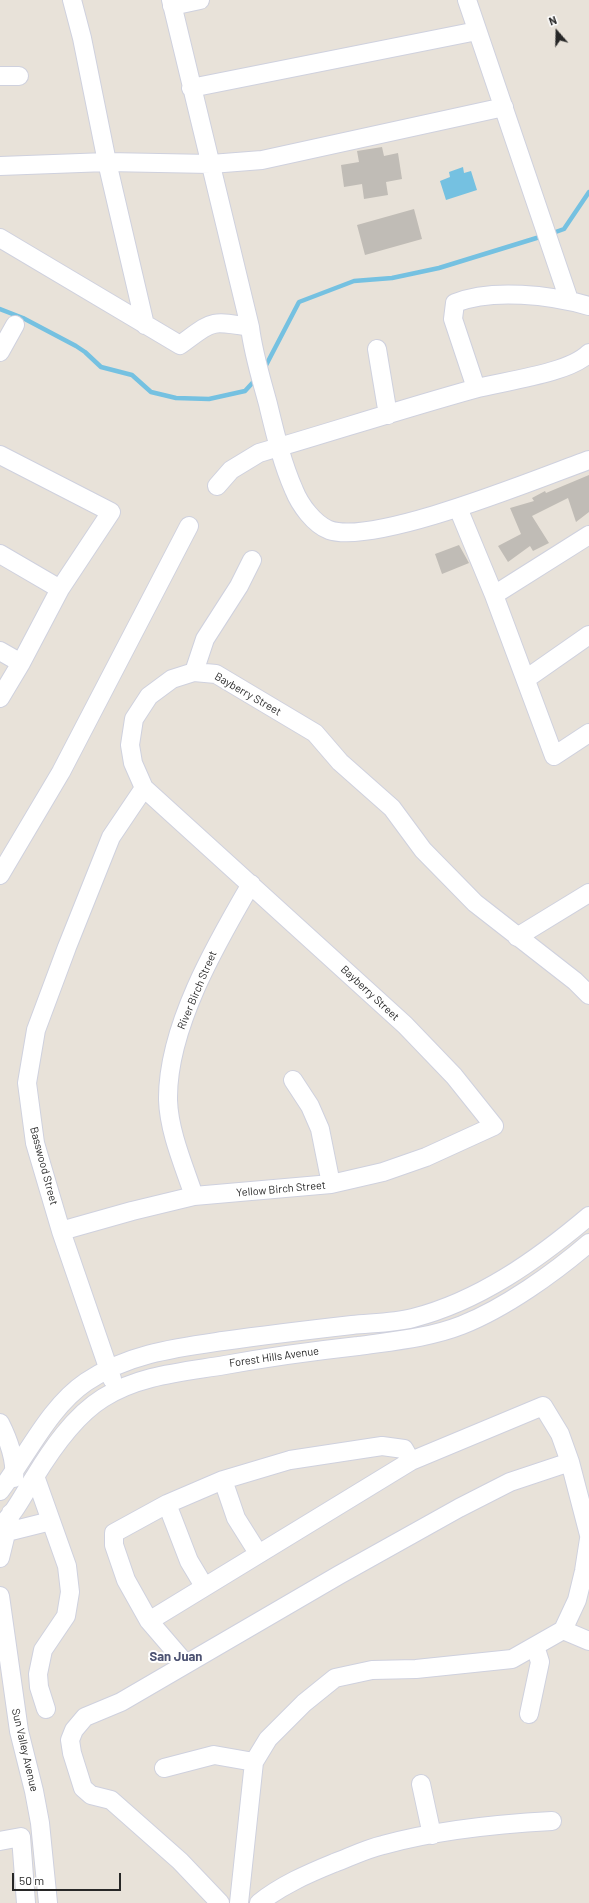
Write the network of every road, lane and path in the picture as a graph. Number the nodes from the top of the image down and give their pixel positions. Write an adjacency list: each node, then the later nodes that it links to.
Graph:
1 (72, 0): 10 (street)
2 (200, 0): 4 (street)
3 (467, 0): 5 (street)
4 (172, 3): 8 (street)
5 (477, 31): 8 (street); 9 (street)
6 (0, 76): 7 (street)
7 (19, 76)
8 (191, 88): 11 (street)
9 (504, 107): 11 (street); 14 (street)
10 (107, 162): 11 (street); 12 (street); 18 (street)
11 (211, 164): 19 (street)
12 (0, 166)
13 (0, 238): 18 (street)
14 (568, 300): 15 (street); 23 (street)
15 (589, 306): 16 (street)
16 (589, 313)
17 (15, 325): 21 (street)
18 (145, 325): 19 (street)
19 (250, 327): 25 (street)
20 (377, 349): 24 (street)
21 (0, 352)
22 (589, 353): 23 (street)
23 (476, 388): 24 (street)
24 (388, 415): 25 (street)
25 (279, 447): 28 (street); 29 (street)
26 (0, 455): 34 (street)
27 (589, 460): 29 (street)
28 (217, 486)
29 (458, 508): 35 (street)
30 (189, 526): 44 (street)
31 (589, 535): 35 (street)
32 (0, 554): 34 (street)
33 (252, 560): 39 (street)
34 (60, 589): 38 (street)
35 (494, 595): 40 (street)
36 (589, 635): 40 (street)
37 (0, 651): 38 (street)
38 (21, 663): 41 (street)
39 (194, 672): 43 (street, Bayberry Street); 47 (street, Bayberry Street)
40 (526, 679): 42 (street)
41 (0, 698)
42 (589, 733)
43 (144, 788): 45 (street, Bayberry Street); 54 (street, Basswood Street)
44 (0, 875)
45 (251, 884): 50 (street, Bayberry Street); 52 (street, River Birch Street)
46 (589, 893): 47 (street)
47 (517, 937): 48 (street, Bayberry Street)
48 (589, 995)
49 (292, 1080): 51 (street)
50 (494, 1126): 51 (street, Yellow Birch Street)
51 (331, 1184): 52 (street, Yellow Birch Street)
52 (194, 1196): 54 (street, Yellow Birch Street)
53 (589, 1216): 56 (street, Forest Hills Avenue)
54 (61, 1232): 56 (street, Basswood Street)
55 (589, 1243): 57 (street, Forest Hills Avenue)
56 (108, 1368): 57 (street, Basswood Street); 61 (street, Forest Hills Avenue)
57 (117, 1390): 62 (street, Forest Hills Avenue)
58 (0, 1423): 61 (street)
59 (411, 1461): 60 (street); 63 (street); 70 (street)
60 (570, 1462): 68 (street); 78 (street)
61 (15, 1471): 64 (street, Forest Hills Avenue); 67 (street)
62 (35, 1476): 66 (street); 67 (street, Forest Hills Avenue)
63 (223, 1480): 65 (street); 70 (street)
64 (0, 1491)
65 (167, 1504): 72 (street); 74 (street)
66 (51, 1521): 67 (street); 79 (street)
67 (6, 1525): 71 (street)
68 (589, 1535)
69 (589, 1538): 75 (street)
70 (258, 1553): 72 (street)
71 (0, 1558)
72 (204, 1586): 74 (street)
73 (0, 1596): 88 (street, Sun Valley Avenue)
74 (149, 1621): 78 (street)
75 (563, 1630): 76 (street); 77 (street)
76 (589, 1641)
77 (535, 1646): 80 (street); 81 (street)
78 (186, 1664): 89 (street)
79 (46, 1709)
80 (529, 1714)
81 (254, 1762): 82 (street); 90 (street)
82 (164, 1768)
83 (421, 1784): 85 (street)
84 (552, 1821): 85 (street)
85 (432, 1835): 91 (street)
86 (0, 1841): 87 (street)
87 (26, 1903)
88 (48, 1903)
89 (220, 1903)
90 (239, 1903)
91 (260, 1903)

